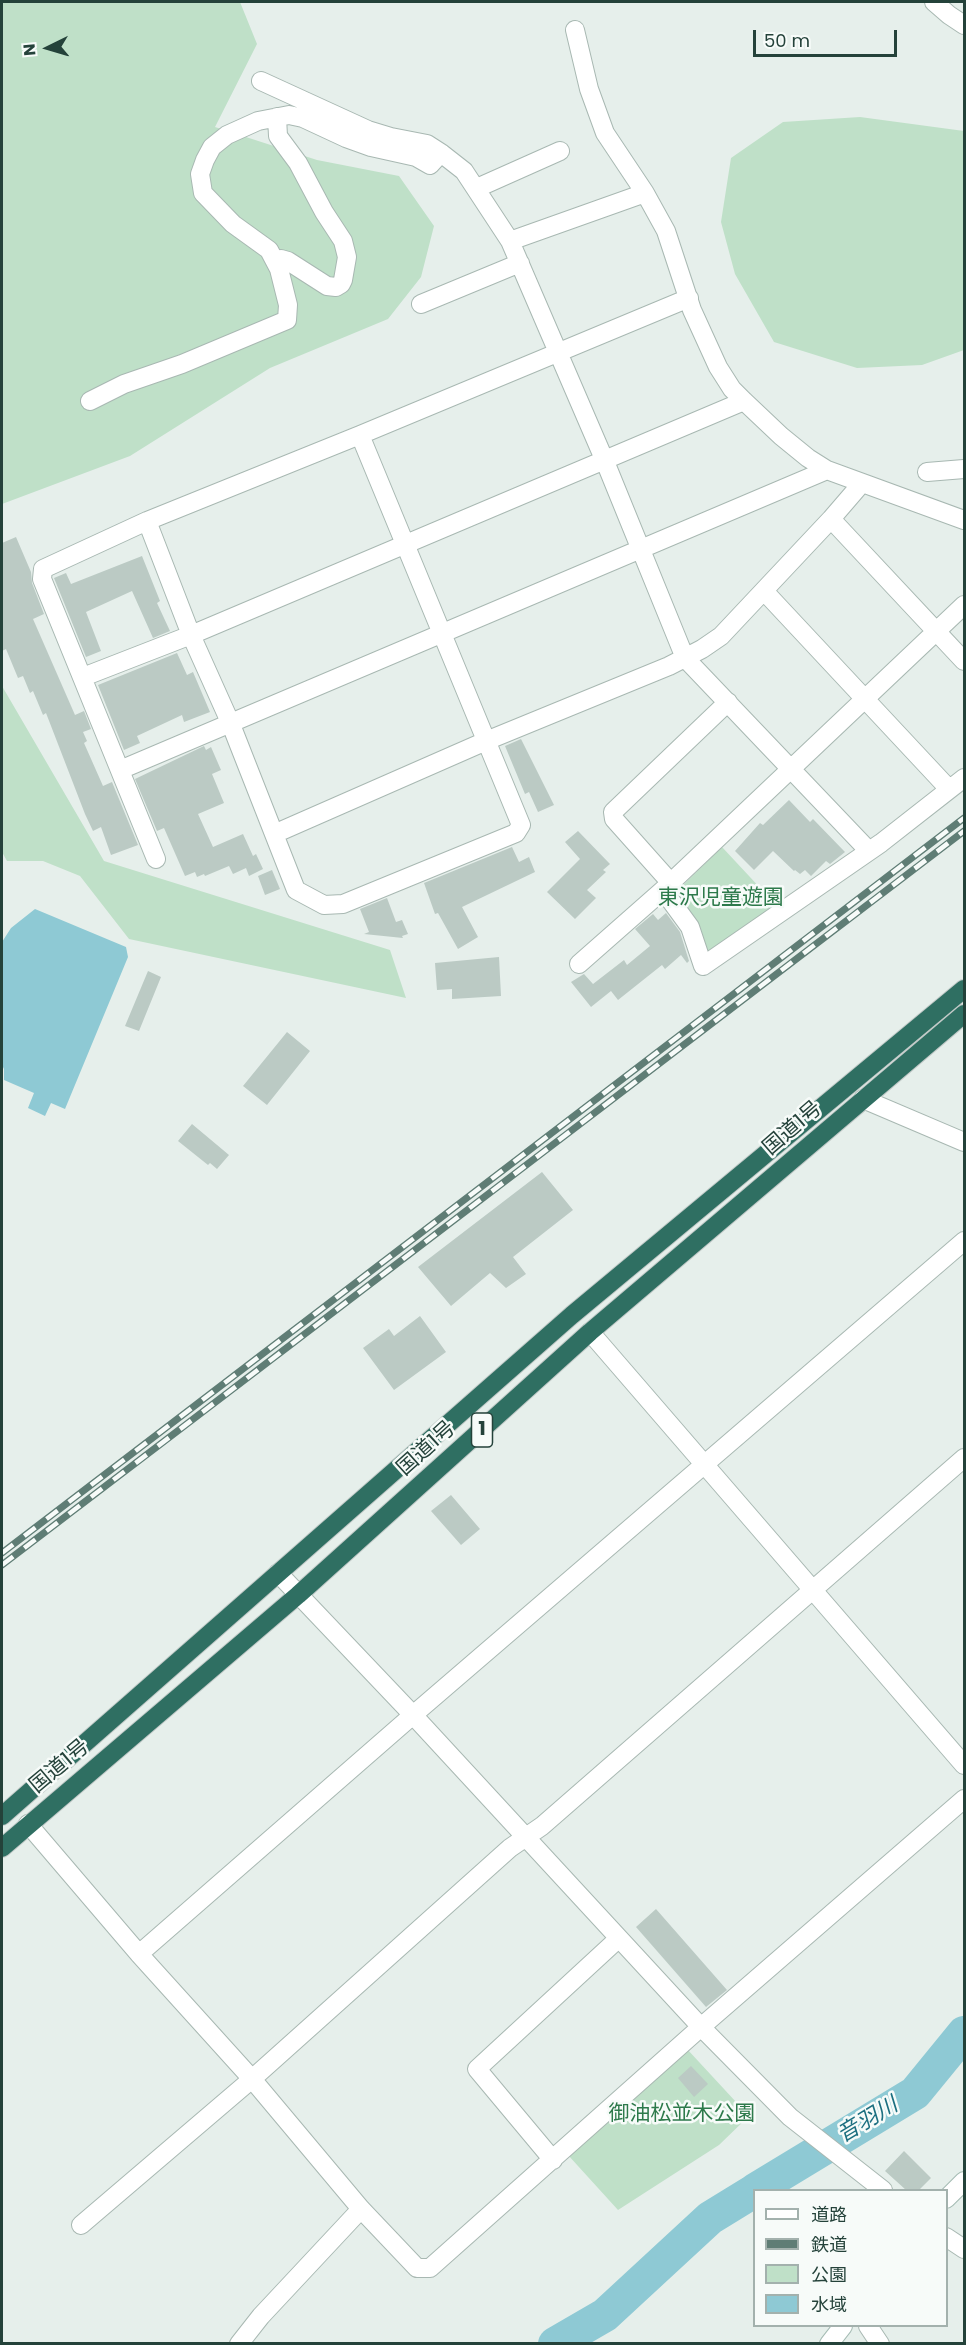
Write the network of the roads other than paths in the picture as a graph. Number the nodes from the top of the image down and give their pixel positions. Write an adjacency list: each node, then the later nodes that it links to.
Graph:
1 (934, 2): 2 (street)
2 (964, 25)
3 (575, 30): 9 (street)
4 (261, 81): 7 (street)
5 (276, 117): 7 (street); 11 (street); 11 (street)
6 (560, 151): 8 (street)
7 (441, 153): 8 (street)
8 (477, 188): 10 (street)
9 (645, 193): 10 (street); 13 (street)
10 (510, 241): 12 (street)
11 (275, 261): 16 (street)
12 (520, 263): 14 (street); 15 (street)
13 (688, 297): 15 (street); 17 (street)
14 (421, 304)
15 (559, 352): 18 (street); 19 (street)
16 (90, 401)
17 (744, 401): 19 (street); 21 (street)
18 (360, 435): 26 (street); 27 (street)
19 (604, 459): 27 (street); 28 (street)
20 (964, 469): 22 (street)
21 (827, 470): 23 (street); 28 (street)
22 (927, 472)
23 (862, 483): 24 (street); 25 (street)
24 (831, 519): 29 (street); 31 (street)
25 (964, 520)
26 (147, 521): 33 (street); 36 (street)
27 (407, 543): 32 (street); 33 (street)
28 (641, 550): 32 (street); 34 (street)
29 (764, 591): 34 (street); 37 (street)
30 (964, 605): 31 (street)
31 (936, 632): 35 (street); 37 (street)
32 (443, 633): 39 (street); 40 (street)
33 (191, 634): 36 (street); 39 (street)
34 (685, 658): 38 (street); 40 (street)
35 (964, 661)
36 (83, 677): 42 (street)
37 (865, 699): 41 (street); 44 (street)
38 (728, 702): 41 (street); 48 (street)
39 (230, 722): 42 (street); 45 (street)
40 (486, 741): 45 (street); 45 (street)
41 (791, 767): 46 (street); 48 (street)
42 (120, 770): 47 (street)
43 (964, 778): 44 (street)
44 (949, 789): 46 (street)
45 (274, 834)
46 (869, 851): 48 (street)
47 (156, 859)
48 (667, 886): 49 (street)
49 (579, 964)
50 (964, 989): 58 (highway, 国道1号 / 1)
51 (964, 1014): 52 (highway, 国道1号 / 1)
52 (862, 1099): 53 (street); 55 (highway, 国道1号 / 1)
53 (964, 1142)
54 (964, 1241): 57 (street)
55 (590, 1332): 57 (street); 60 (highway, 国道1号 / 1)
56 (964, 1458): 59 (street)
57 (704, 1463): 59 (street); 61 (street)
58 (278, 1573): 60 (street); 64 (highway, 国道1号 / 1)
59 (813, 1588): 62 (street); 66 (street)
60 (298, 1595): 61 (street); 65 (highway, 国道1号 / 1)
61 (413, 1715): 66 (street); 69 (street)
62 (964, 1765)
63 (964, 1799): 70 (street)
64 (2, 1816)
65 (28, 1824): 67 (highway, 国道1号 / 1); 69 (street)
66 (525, 1838): 68 (street); 71 (street)
67 (2, 1848)
68 (618, 1939): 70 (street); 72 (street)
69 (139, 1954): 71 (street)
70 (701, 2027): 72 (street); 74 (street)
71 (252, 2079): 76 (street); 77 (street)
72 (553, 2160): 76 (street)
73 (964, 2181): 75 (street)
74 (883, 2189)
75 (948, 2197)
76 (361, 2209): 82 (street)
77 (81, 2224)
78 (948, 2238): 79 (street)
79 (964, 2249)
80 (841, 2327): 83 (street)
81 (869, 2327): 84 (street)
82 (238, 2343)
83 (829, 2343)
84 (880, 2343)

